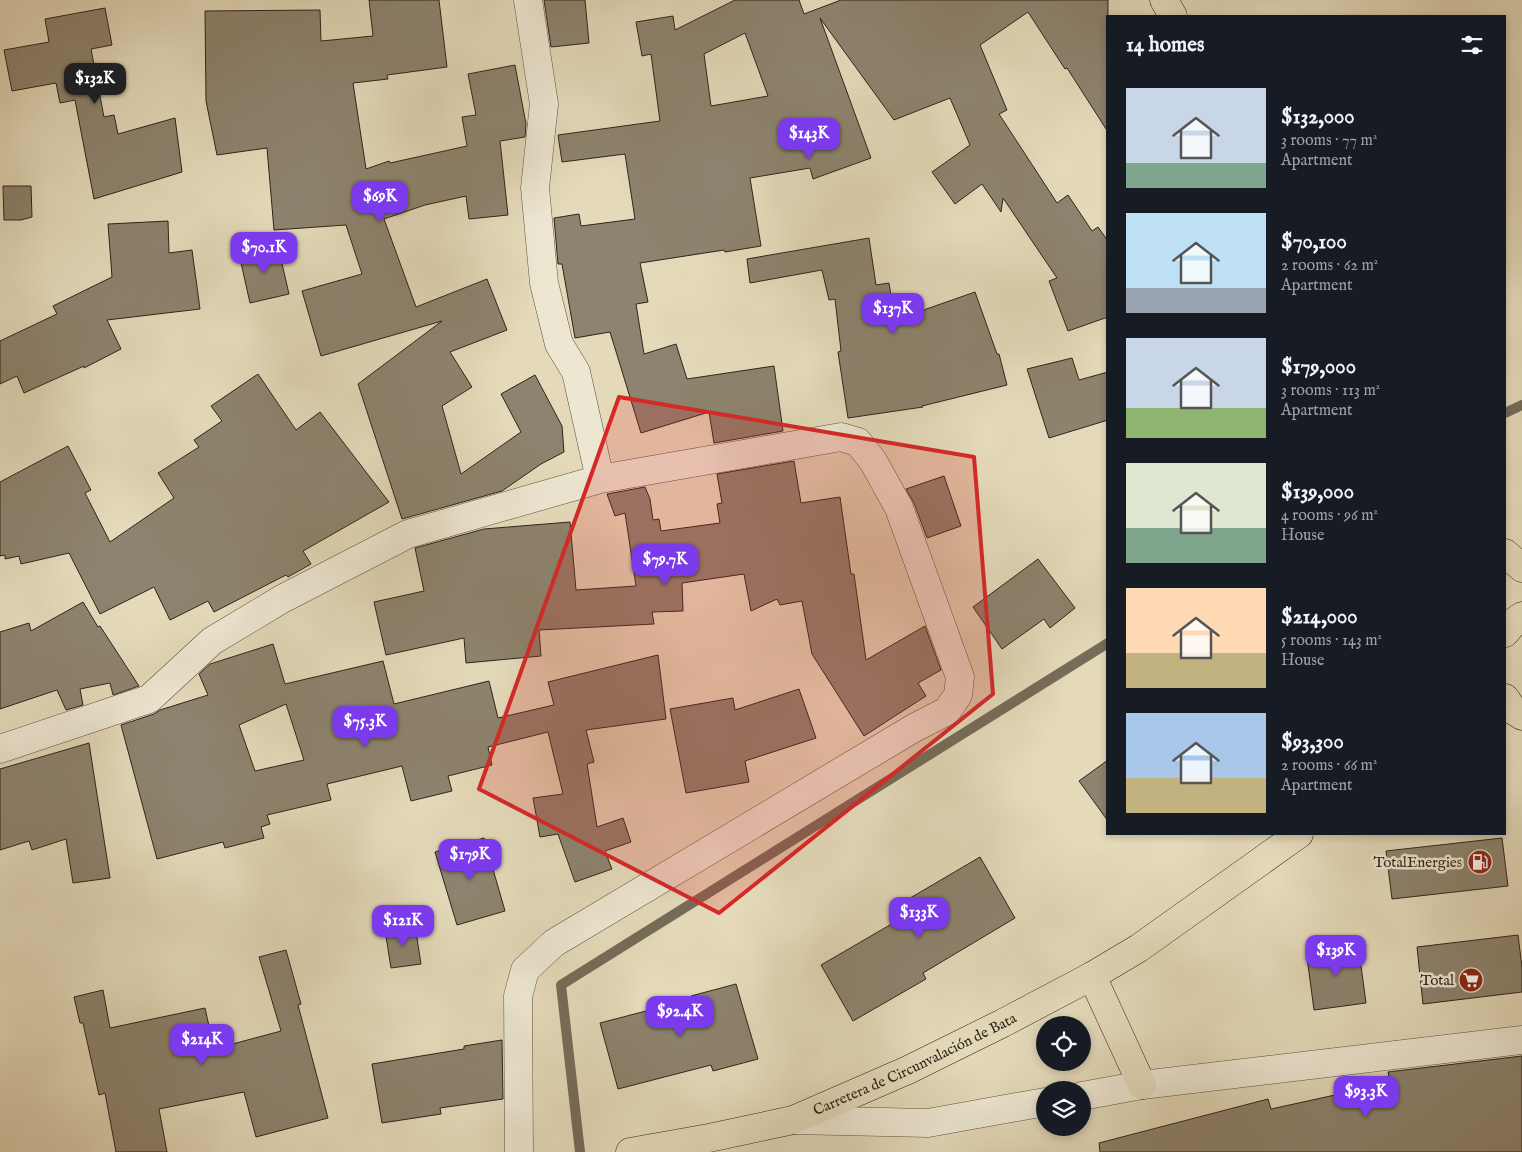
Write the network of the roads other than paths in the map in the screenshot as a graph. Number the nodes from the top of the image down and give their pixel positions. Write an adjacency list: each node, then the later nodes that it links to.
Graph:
1 (528, 0): 4 (street)
2 (1164, 0): 3 (main road)
3 (1172, 15)
4 (600, 479): 13 (street); 21 (street)
5 (1506, 554): 6 (main road)
6 (1522, 568)
7 (1522, 616): 8 (main road)
8 (1506, 632)
9 (1506, 699): 10 (main road)
10 (1522, 716)
11 (1522, 725): 12 (main road)
12 (1506, 731)
13 (0, 750)
14 (1297, 835): 15 (main road, Carretera de Circunvalación de Bata)
15 (1092, 976): 17 (main road); 20 (main road, Carretera de Circunvalación de Bata)
16 (1522, 1040): 17 (street)
17 (1142, 1085): 18 (street)
18 (1091, 1094)
19 (1036, 1104): 20 (street)
20 (793, 1120): 22 (main road, Carretera de Circunvalación de Bata)
21 (519, 1152)
22 (630, 1152)

